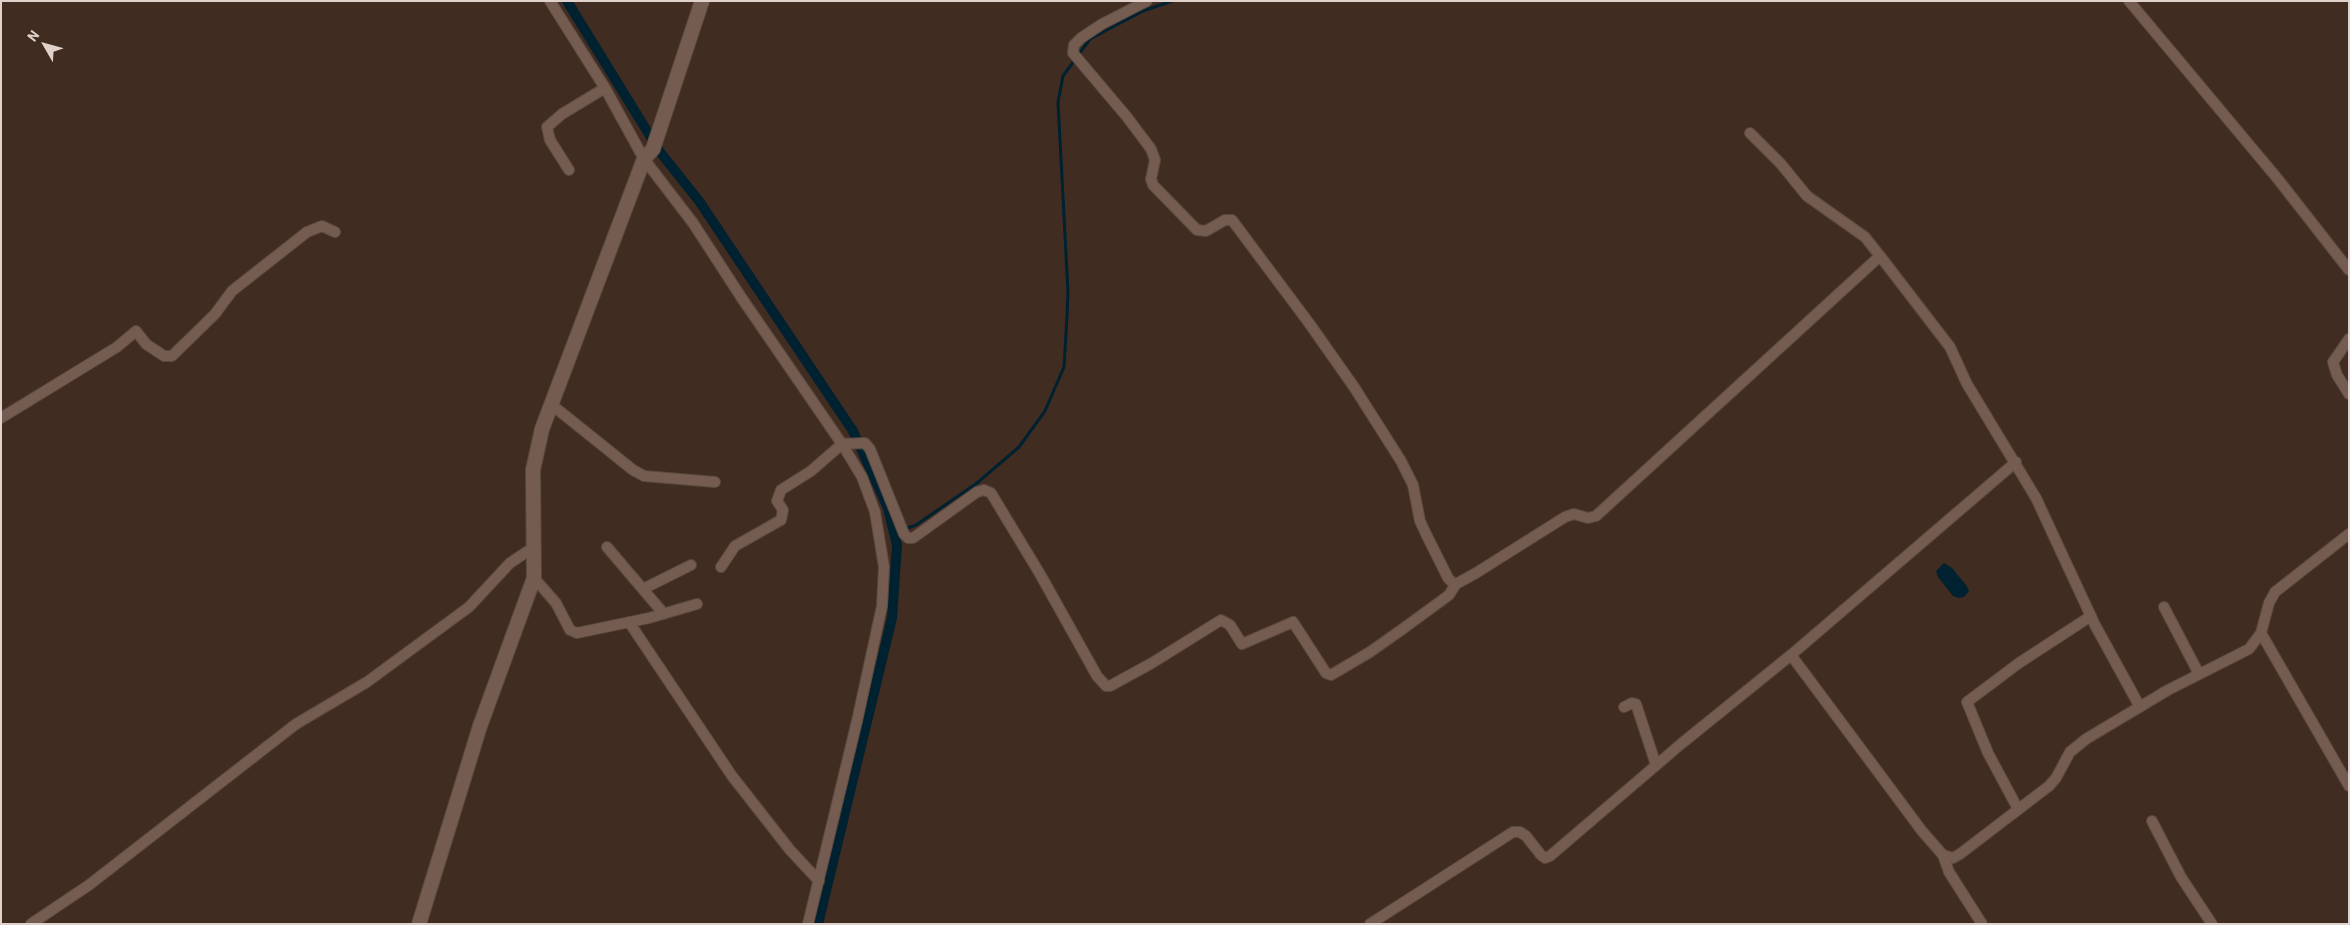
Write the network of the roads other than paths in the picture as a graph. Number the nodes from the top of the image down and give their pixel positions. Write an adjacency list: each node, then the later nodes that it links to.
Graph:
1 (550, 1): 5 (street)
2 (702, 1): 7 (main road)
3 (1147, 1): 25 (street)
4 (2129, 1): 11 (street)
5 (604, 88): 7 (street); 8 (street)
6 (1750, 133): 10 (street)
7 (651, 149): 14 (main road); 16 (street)
8 (569, 170)
9 (335, 232): 15 (street)
10 (1880, 256): 17 (street); 25 (street)
11 (2349, 270)
12 (2349, 339): 13 (street)
13 (2349, 394)
14 (552, 405): 18 (street); 21 (main road)
15 (1, 418)
16 (848, 444): 23 (street); 25 (street); 42 (street)
17 (2016, 462): 30 (street); 33 (street)
18 (715, 482)
19 (2349, 534): 32 (street)
20 (607, 547): 26 (street)
21 (534, 548): 24 (main road); 43 (street)
22 (691, 565): 26 (street)
23 (721, 567)
24 (534, 578): 31 (street); 44 (main road)
25 (1456, 584)
26 (643, 589): 29 (street)
27 (697, 604): 29 (street)
28 (2164, 607): 34 (street)
29 (664, 614): 31 (street)
30 (2091, 616): 36 (street); 39 (street)
31 (629, 622): 42 (street)
32 (2261, 633): 34 (street); 38 (street)
33 (1791, 655): 37 (street); 41 (street)
34 (2200, 674): 36 (street)
35 (1624, 707): 37 (street)
36 (2140, 707): 39 (street)
37 (1656, 765): 46 (street)
38 (2349, 786)
39 (2018, 809): 41 (street)
40 (2152, 821): 48 (street)
41 (1943, 855): 47 (street)
42 (819, 881): 45 (street)
43 (31, 924)
44 (419, 924)
45 (808, 924)
46 (1370, 924)
47 (1982, 924)
48 (2212, 924)

